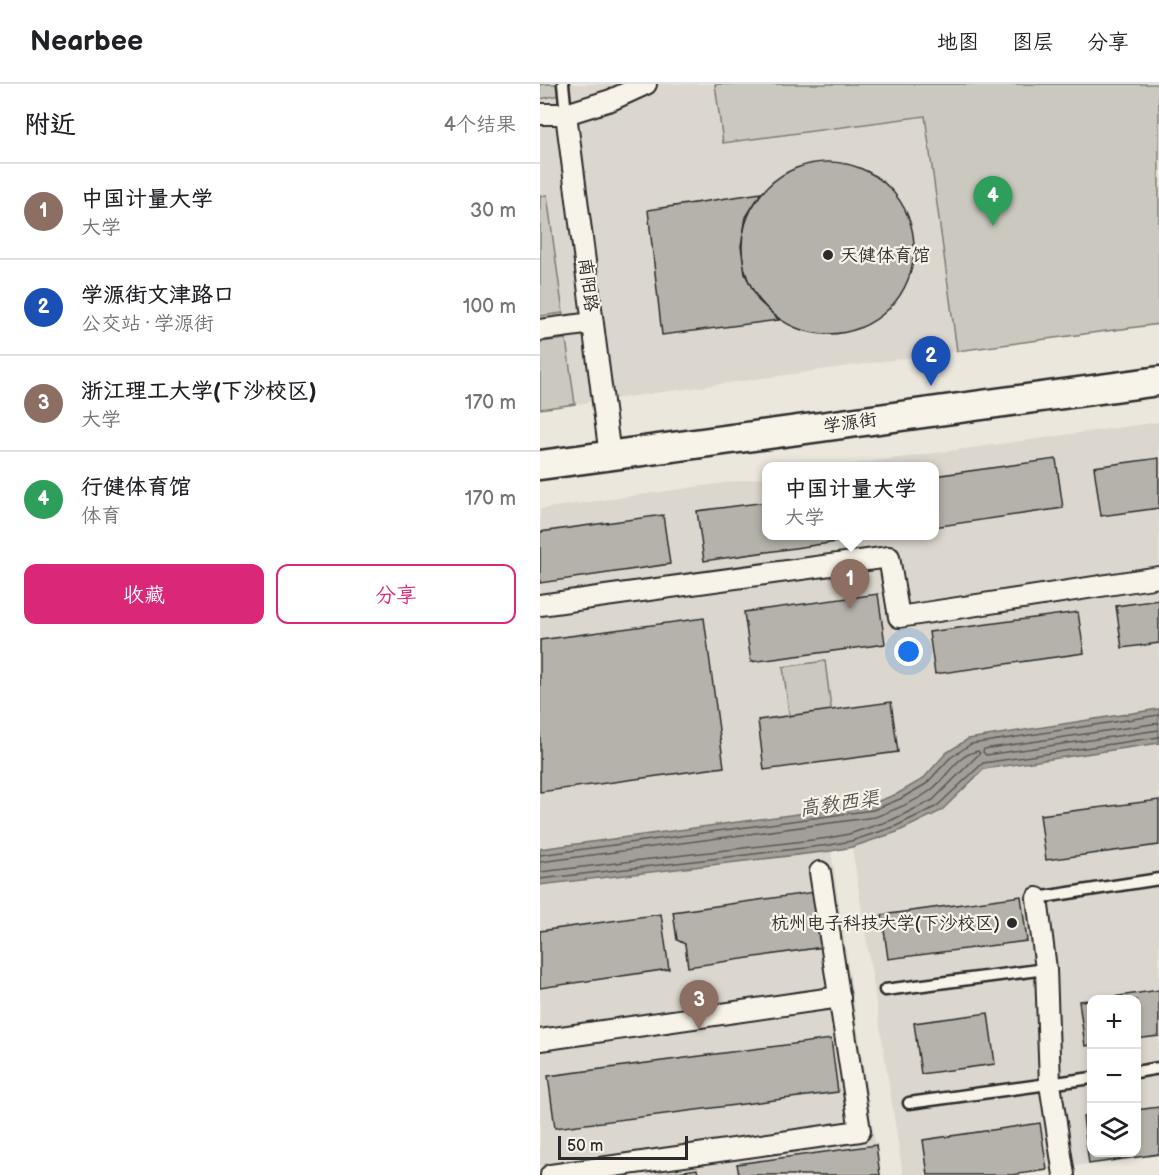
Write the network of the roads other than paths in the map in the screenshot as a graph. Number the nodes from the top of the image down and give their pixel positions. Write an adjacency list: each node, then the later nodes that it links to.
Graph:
1 (563, 84): 4 (lane)
2 (646, 84): 4 (street)
3 (540, 114): 4 (street)
4 (566, 114): 5 (street, 南阳路)
5 (592, 323): 6 (street); 9 (street, 南阳路)
6 (540, 330)
7 (1159, 381): 9 (main road, 学源街)
8 (1159, 399): 11 (main road, 学源街)
9 (610, 456): 10 (main road, 学源街)
10 (540, 465)
11 (540, 475)
12 (1159, 577): 13 (street)
13 (540, 605)
14 (820, 873): 19 (street)
15 (1159, 879): 16 (lane)
16 (1036, 898): 17 (street)
17 (1047, 969): 18 (lane); 24 (street)
18 (885, 990)
19 (840, 997): 20 (street); 26 (street)
20 (540, 1040)
21 (1159, 1068): 22 (lane)
22 (1141, 1071)
23 (1087, 1079): 24 (lane)
24 (1050, 1084): 25 (lane); 27 (street)
25 (909, 1103)
26 (551, 1175)
27 (1064, 1175)

